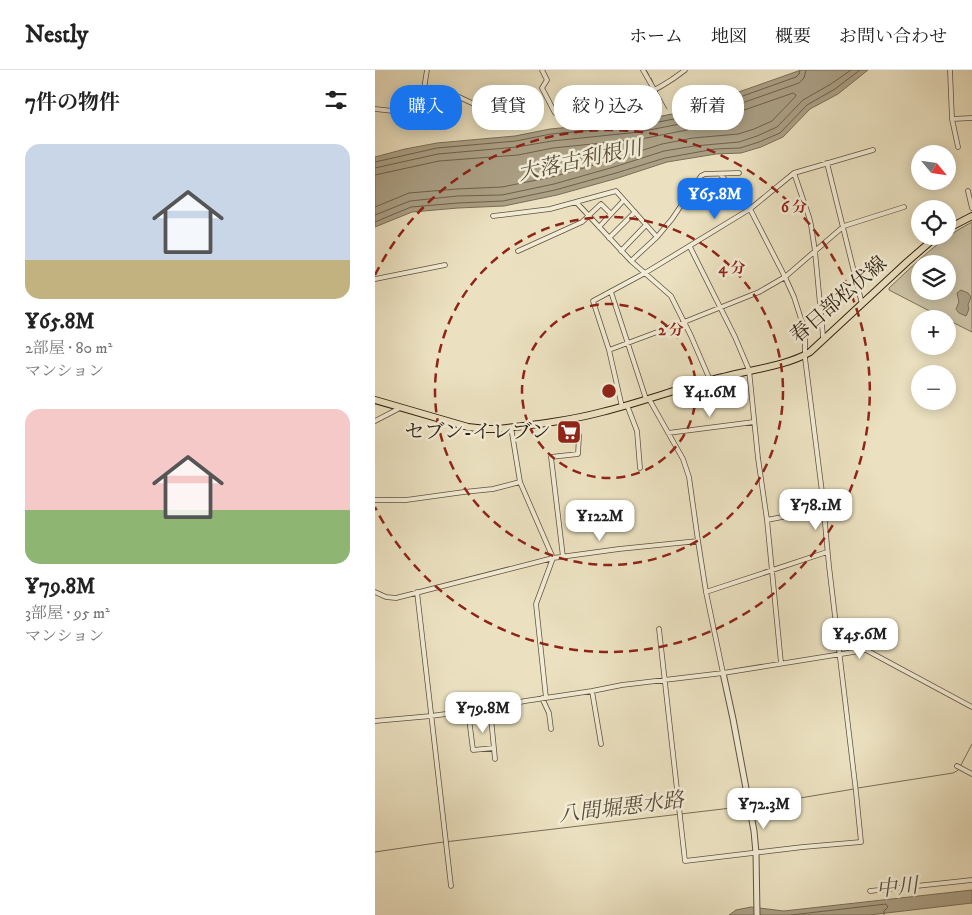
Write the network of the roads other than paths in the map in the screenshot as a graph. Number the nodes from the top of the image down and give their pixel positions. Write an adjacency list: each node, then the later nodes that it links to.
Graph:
1 (427, 70): 6 (street)
2 (542, 70): 11 (street)
3 (643, 70): 7 (street)
4 (685, 70): 8 (street)
5 (949, 70): 13 (street)
6 (426, 85)
7 (652, 85)
8 (662, 86)
9 (375, 109): 10 (street)
10 (390, 111)
11 (554, 111)
12 (972, 118): 13 (street)
13 (951, 119): 14 (street)
14 (957, 147)
15 (873, 150): 16 (street)
16 (827, 163): 18 (street); 34 (street)
17 (739, 173): 19 (street)
18 (794, 173): 25 (street); 41 (street)
19 (720, 174): 25 (street); 35 (street)
20 (968, 190): 24 (street)
21 (623, 200): 22 (street); 26 (street); 27 (street)
22 (576, 202): 28 (street); 29 (street)
23 (904, 207): 34 (street)
24 (972, 208)
25 (751, 210): 38 (street); 45 (street)
26 (635, 212): 32 (street); 36 (street)
27 (611, 214): 29 (street); 33 (street)
28 (493, 216)
29 (589, 216): 33 (street); 39 (street)
30 (972, 216): 31 (main road)
31 (956, 224)
32 (646, 225): 35 (street); 40 (street)
33 (599, 226): 36 (street)
34 (844, 226): 41 (street); 48 (street)
35 (657, 237): 42 (street)
36 (609, 238): 40 (street)
37 (927, 245): 48 (main road, 春日部松伏線)
38 (690, 247): 44 (street); 49 (street)
39 (518, 251)
40 (621, 251): 42 (street)
41 (815, 251): 45 (street); 51 (street)
42 (631, 261): 44 (street)
43 (445, 265): 46 (street)
44 (645, 273): 47 (street); 50 (street)
45 (785, 277): 49 (street); 54 (street)
46 (375, 280)
47 (611, 292): 52 (street); 53 (street)
48 (862, 304): 51 (main road, 春日部松伏線)
49 (721, 308): 50 (street); 55 (street)
50 (684, 322): 52 (street); 56 (street)
51 (825, 339): 54 (main road, 春日部松伏線)
52 (628, 343): 53 (street); 57 (street)
53 (609, 350): 59 (street)
54 (805, 355): 55 (main road, 春日部松伏線); 69 (street)
55 (749, 370): 56 (main road, 春日部松伏線); 63 (street)
56 (710, 380): 57 (main road, 春日部松伏線)
57 (648, 399): 59 (main road, 春日部松伏線); 65 (street)
58 (375, 400): 64 (main road, 春日部松伏線)
59 (624, 406): 61 (main road, 春日部松伏線); 66 (street)
60 (398, 409): 62 (street)
61 (575, 418): 64 (main road, 春日部松伏線); 73 (street)
62 (375, 421)
63 (754, 422): 65 (street); 70 (street)
64 (511, 427): 67 (street)
65 (668, 433): 71 (street)
66 (640, 468)
67 (521, 482): 68 (street); 74 (street)
68 (375, 500)
69 (823, 509): 70 (street); 72 (street)
70 (767, 520): 75 (street)
71 (698, 541): 73 (street); 78 (street)
72 (827, 552): 75 (street); 80 (street)
73 (563, 557): 74 (street)
74 (553, 558): 77 (street); 85 (street)
75 (772, 571): 78 (street); 81 (street)
76 (375, 592): 77 (street)
77 (417, 592): 89 (street)
78 (706, 592): 82 (street)
79 (659, 629): 83 (street)
80 (839, 654): 81 (street); 86 (street); 97 (street)
81 (781, 663): 82 (street)
82 (723, 673): 83 (street); 97 (street)
83 (665, 680): 84 (street); 97 (street)
84 (593, 690): 85 (street); 92 (street)
85 (544, 698): 87 (street); 91 (street)
86 (972, 707)
87 (490, 708): 88 (street); 93 (street)
88 (468, 711): 89 (street); 93 (street)
89 (431, 716): 90 (street); 99 (street)
90 (375, 722)
91 (551, 729)
92 (601, 744)
93 (494, 748): 94 (street)
94 (495, 759)
95 (957, 766): 96 (street)
96 (972, 774)
97 (756, 853): 101 (street)
98 (972, 880): 100 (street)
99 (451, 886)
100 (870, 891)
101 (757, 915)

